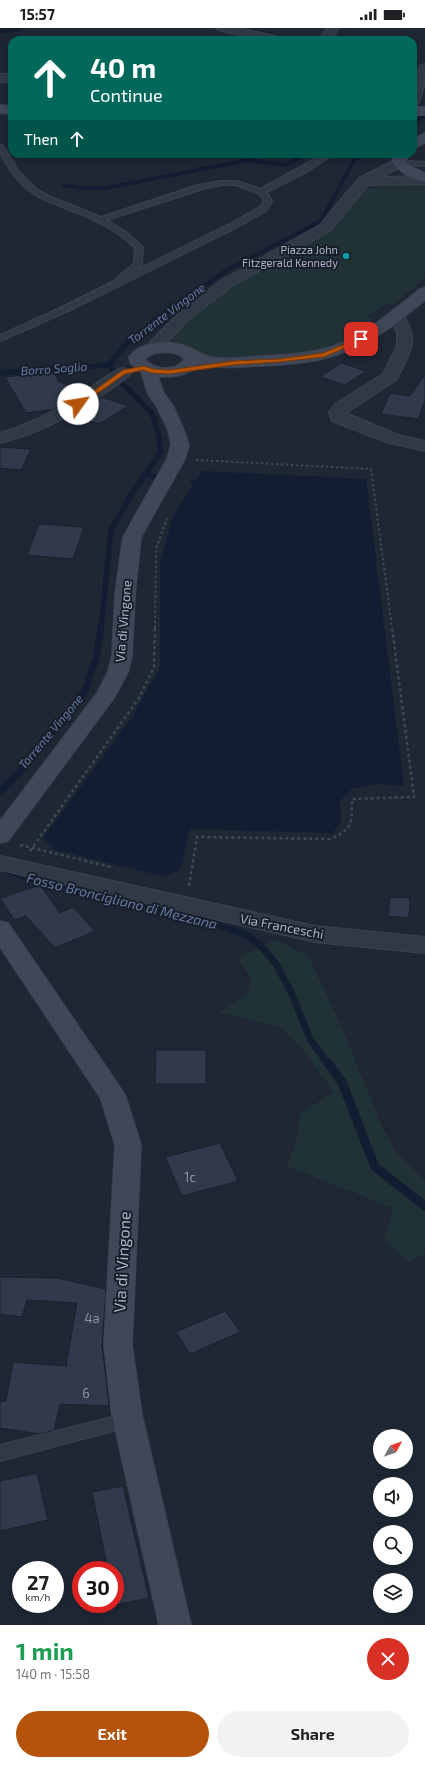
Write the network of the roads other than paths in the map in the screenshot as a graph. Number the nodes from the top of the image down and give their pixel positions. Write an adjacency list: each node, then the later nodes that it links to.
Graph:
1 (222, 28): 2 (street)
2 (257, 36)
3 (422, 65): 4 (street)
4 (417, 86)
5 (0, 146): 12 (lane)
6 (323, 158): 11 (lane)
7 (400, 158): 8 (lane); 9 (street); 10 (street)
8 (425, 164)
9 (425, 179): 10 (street)
10 (364, 181): 17 (street)
11 (261, 192): 12 (lane); 13 (lane)
12 (102, 219): 13 (lane)
13 (117, 283): 16 (lane)
14 (425, 292): 15 (street)
15 (396, 315): 19 (street); 24 (street)
16 (0, 338)
17 (158, 348): 18 (street); 20 (street)
18 (189, 354): 19 (street); 21 (street, Via di Vingone)
19 (233, 363): 21 (street)
20 (143, 365): 21 (street); 22 (street, Via di Vingone); 23 (street)
21 (177, 371): 22 (street, Via di Vingone)
22 (165, 406): 25 (street, Via di Vingone)
23 (0, 438)
24 (425, 446)
25 (0, 836)
26 (0, 863): 28 (street, Via Franceschi)
27 (0, 930): 29 (street, Via di Vingone)
28 (425, 945)
29 (128, 1420): 30 (lane); 31 (street, Via di Vingone)
30 (0, 1453)
31 (175, 1625)

